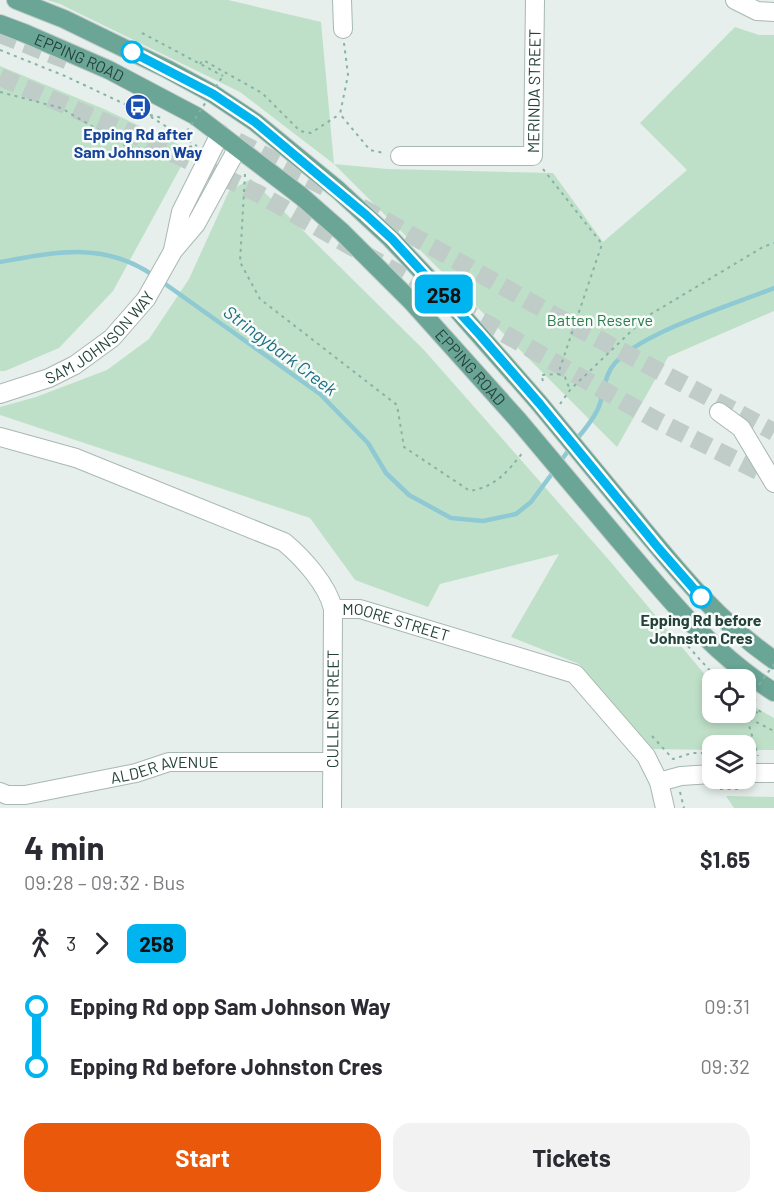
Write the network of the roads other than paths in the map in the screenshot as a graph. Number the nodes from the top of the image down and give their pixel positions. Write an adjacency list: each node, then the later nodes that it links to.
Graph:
1 (16, 0): 8 (main road, EPPING ROAD)
2 (342, 0): 7 (street)
3 (535, 0): 12 (street, MERINDA STREET)
4 (735, 0): 5 (street)
5 (774, 12)
6 (0, 24): 10 (main road, EPPING ROAD)
7 (343, 28)
8 (235, 108): 9 (main road, EPPING ROAD); 10 (main road, SAM JOHNSON WAY)
9 (255, 122): 11 (main road, SAM JOHNSON WAY); 19 (main road, EPPING ROAD, bridge)
10 (220, 134): 11 (main road, EPPING ROAD); 13 (street, SAM JOHNSON WAY)
11 (237, 149): 13 (street, SAM JOHNSON WAY); 20 (main road, EPPING ROAD, bridge)
12 (400, 156)
13 (173, 251): 14 (street, SAM JOHNSON WAY)
14 (0, 394)
15 (719, 411): 17 (street)
16 (0, 437): 18 (street, MOORE STREET)
17 (774, 483)
18 (333, 609): 21 (street, CULLEN STREET); 25 (street, MOORE STREET)
19 (774, 662)
20 (774, 692)
21 (333, 762): 26 (street, ALDER AVENUE); 27 (street, CULLEN STREET)
22 (774, 773): 23 (street)
23 (756, 778)
24 (702, 779): 25 (street)
25 (659, 782): 28 (street, MOORE STREET)
26 (0, 792)
27 (332, 808)
28 (665, 808)

